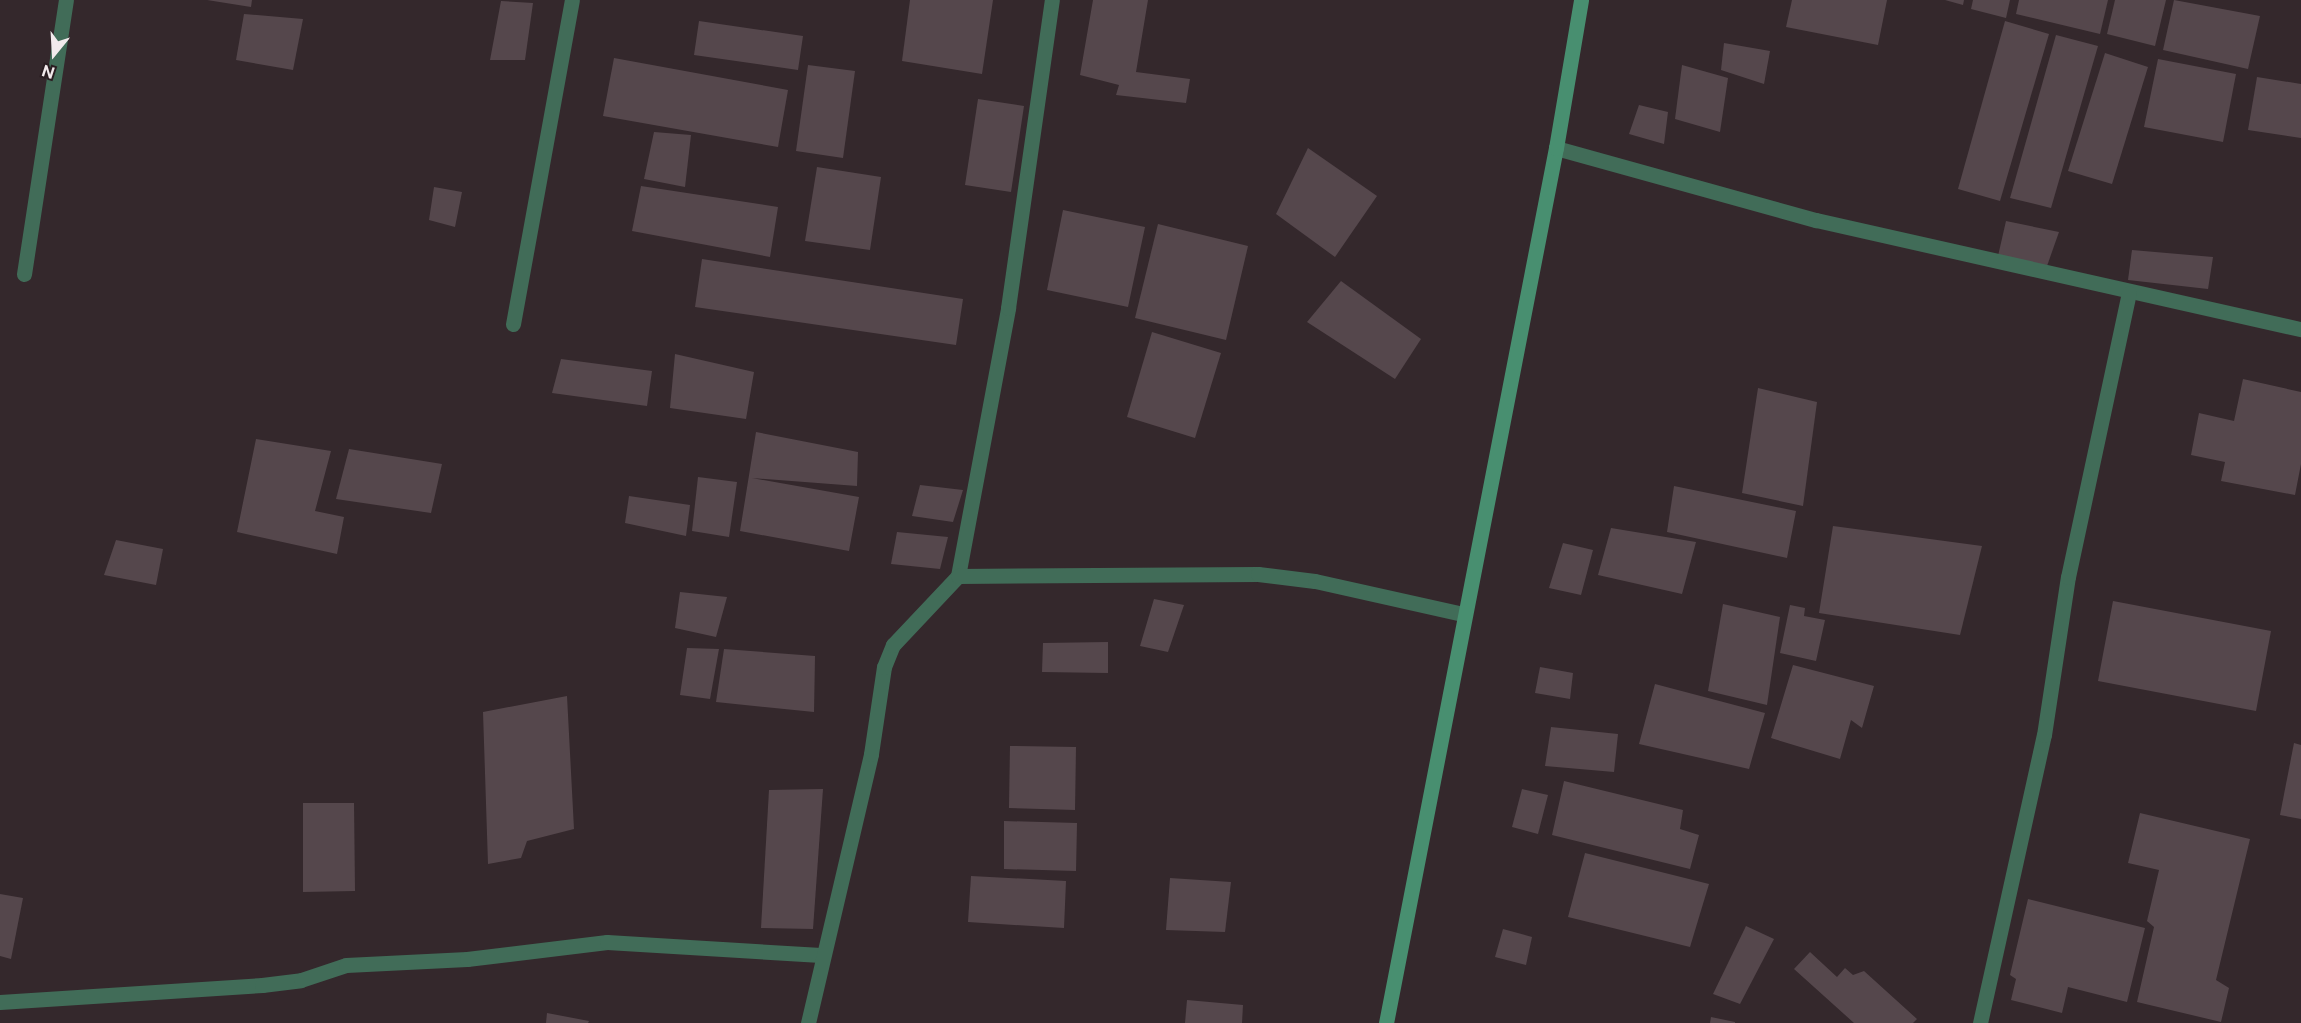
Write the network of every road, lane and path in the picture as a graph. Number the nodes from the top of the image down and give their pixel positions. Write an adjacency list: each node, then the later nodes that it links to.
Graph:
1 (66, 0): 6 (street)
2 (572, 0): 8 (street)
3 (1052, 0): 10 (street)
4 (1581, 0): 5 (street)
5 (1556, 148): 7 (street); 11 (street)
6 (24, 274)
7 (2128, 293): 9 (street); 16 (street)
8 (513, 324)
9 (2301, 329)
10 (958, 576): 11 (street); 12 (street)
11 (1463, 614): 15 (street)
12 (821, 955): 13 (street); 14 (street)
13 (0, 1002)
14 (808, 1023)
15 (1386, 1023)
16 (1980, 1023)

